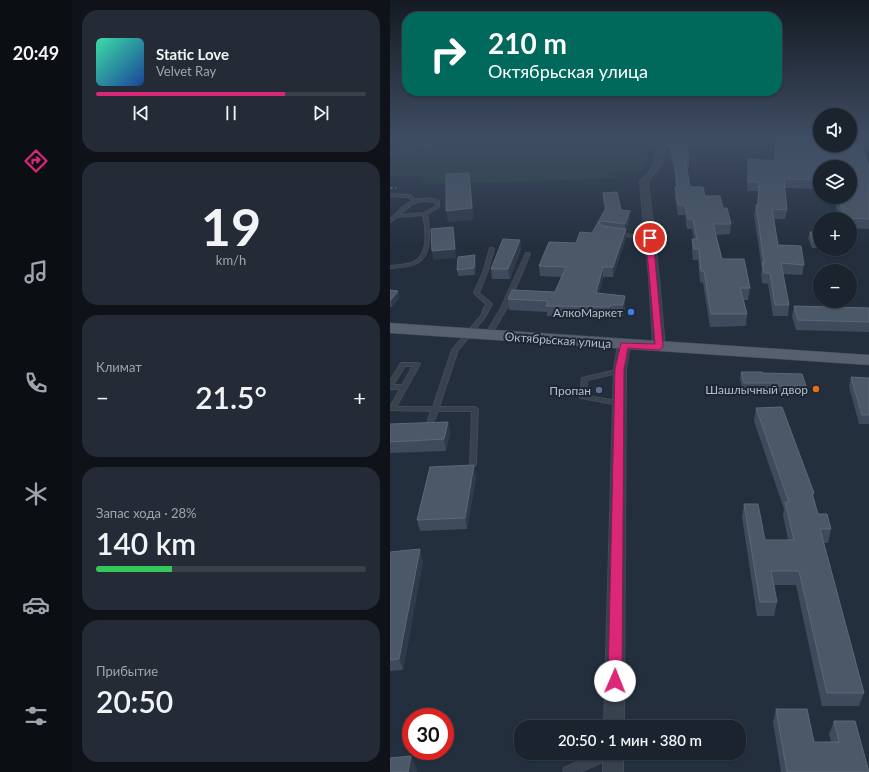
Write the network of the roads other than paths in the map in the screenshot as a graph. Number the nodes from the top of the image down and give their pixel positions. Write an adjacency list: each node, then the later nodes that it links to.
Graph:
1 (650, 175): 8 (street)
2 (390, 195): 3 (lane)
3 (413, 200): 4 (lane); 5 (lane)
4 (425, 214): 5 (lane); 11 (lane)
5 (396, 216): 6 (lane)
6 (390, 221)
7 (610, 233): 8 (lane)
8 (650, 238): 16 (street)
9 (492, 250): 13 (lane)
10 (528, 254): 14 (lane)
11 (390, 267)
12 (390, 328): 13 (main road, Октябрьская улица)
13 (468, 334): 14 (main road, Октябрьская улица); 22 (lane)
14 (488, 335): 15 (main road, Октябрьская улица)
15 (624, 345): 16 (main road, Октябрьская улица); 18 (street)
16 (659, 347): 17 (main road, Октябрьская улица)
17 (869, 360)
18 (620, 371): 21 (street); 21 (lane)
19 (390, 387): 20 (lane); 20 (lane)
20 (404, 387): 22 (lane)
21 (620, 403): 25 (street)
22 (435, 409): 23 (lane); 24 (lane)
23 (430, 424)
24 (473, 464)
25 (614, 720)
26 (595, 760): 28 (lane)
27 (614, 760): 29 (street)
28 (568, 772)
29 (613, 772)

